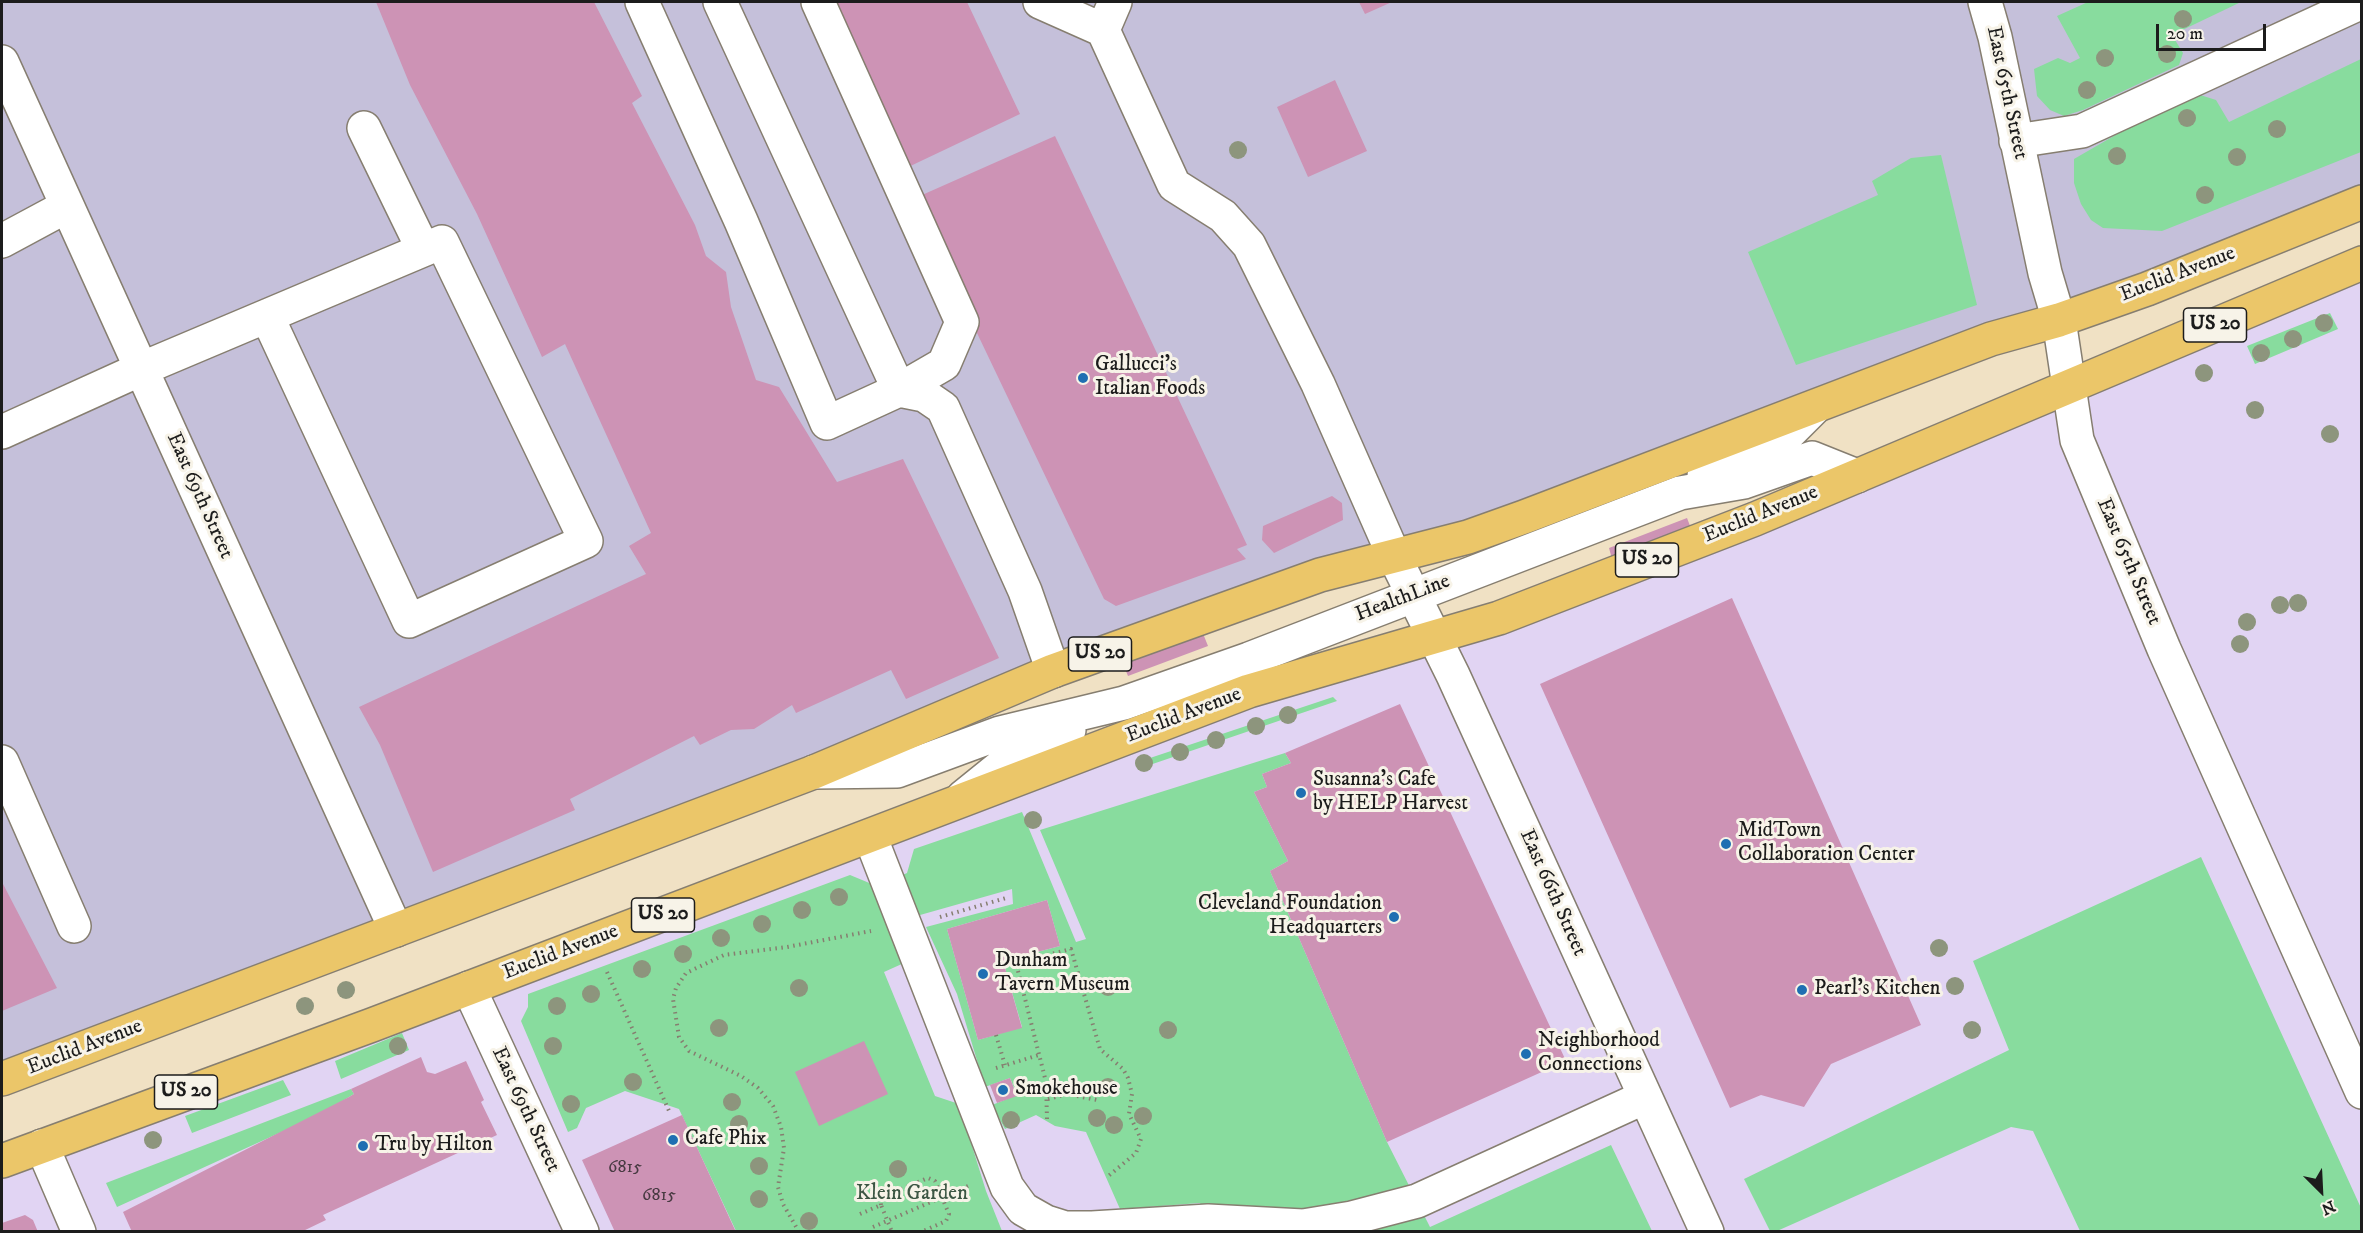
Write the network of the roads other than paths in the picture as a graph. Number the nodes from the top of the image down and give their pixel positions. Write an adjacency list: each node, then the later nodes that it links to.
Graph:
1 (642, 2): 20 (street)
2 (720, 2): 20 (street)
3 (818, 2): 20 (street)
4 (1040, 2): 7 (street)
5 (1985, 2): 10 (street, East 65th Street)
6 (2361, 2): 10 (street)
7 (1109, 16): 25 (street, East 66th Street)
8 (2, 62): 12 (street, East 69th Street)
9 (364, 128): 14 (street)
10 (2016, 141): 17 (street, East 65th Street)
11 (2361, 202): 17 (main road, Euclid Avenue / US 20)
12 (67, 206): 13 (street); 18 (street, East 69th Street)
13 (2, 241)
14 (423, 249): 16 (street); 16 (street)
15 (2361, 263): 19 (main road, Euclid Avenue / US 20)
16 (267, 316): 18 (street)
17 (2059, 320): 19 (street, East 65th Street); 21 (main road, Euclid Avenue / US 20)
18 (141, 369): 22 (street); 35 (street, East 69th Street)
19 (2069, 386): 23 (main road, Euclid Avenue / US 20); 38 (street, East 65th Street)
20 (900, 390): 28 (street)
21 (1815, 407): 24 (street, HealthLine); 25 (main road, Euclid Avenue / US 20)
22 (2, 432)
23 (1857, 476): 24 (street, HealthLine); 27 (main road, Euclid Avenue / US 20)
24 (1680, 493): 26 (street, HealthLine)
25 (1394, 556): 26 (street, East 66th Street); 28 (main road, Euclid Avenue / US 20)
26 (1412, 595): 27 (street, East 66th Street); 29 (street, HealthLine)
27 (1434, 636): 32 (main road, Euclid Avenue / US 20); 39 (street, East 66th Street)
28 (1053, 671): 31 (main road, Euclid Avenue / US 20)
29 (1124, 703): 31 (street, HealthLine); 32 (street, HealthLine)
30 (2, 762): 34 (street)
31 (814, 772): 35 (main road, Euclid Avenue / US 20)
32 (954, 804): 33 (main road, Euclid Avenue / US 20)
33 (870, 837): 36 (main road, Euclid Avenue / US 20); 39 (street)
34 (74, 926)
35 (396, 930): 37 (main road, Euclid Avenue / US 20)
36 (469, 988): 40 (main road, Euclid Avenue / US 20); 43 (street, East 69th Street)
37 (2, 1079)
38 (2361, 1092)
39 (1645, 1097): 44 (street, East 66th Street)
40 (42, 1146): 41 (main road, Euclid Avenue / US 20); 42 (street)
41 (2, 1161)
42 (79, 1232)
43 (582, 1232)
44 (1707, 1232)

